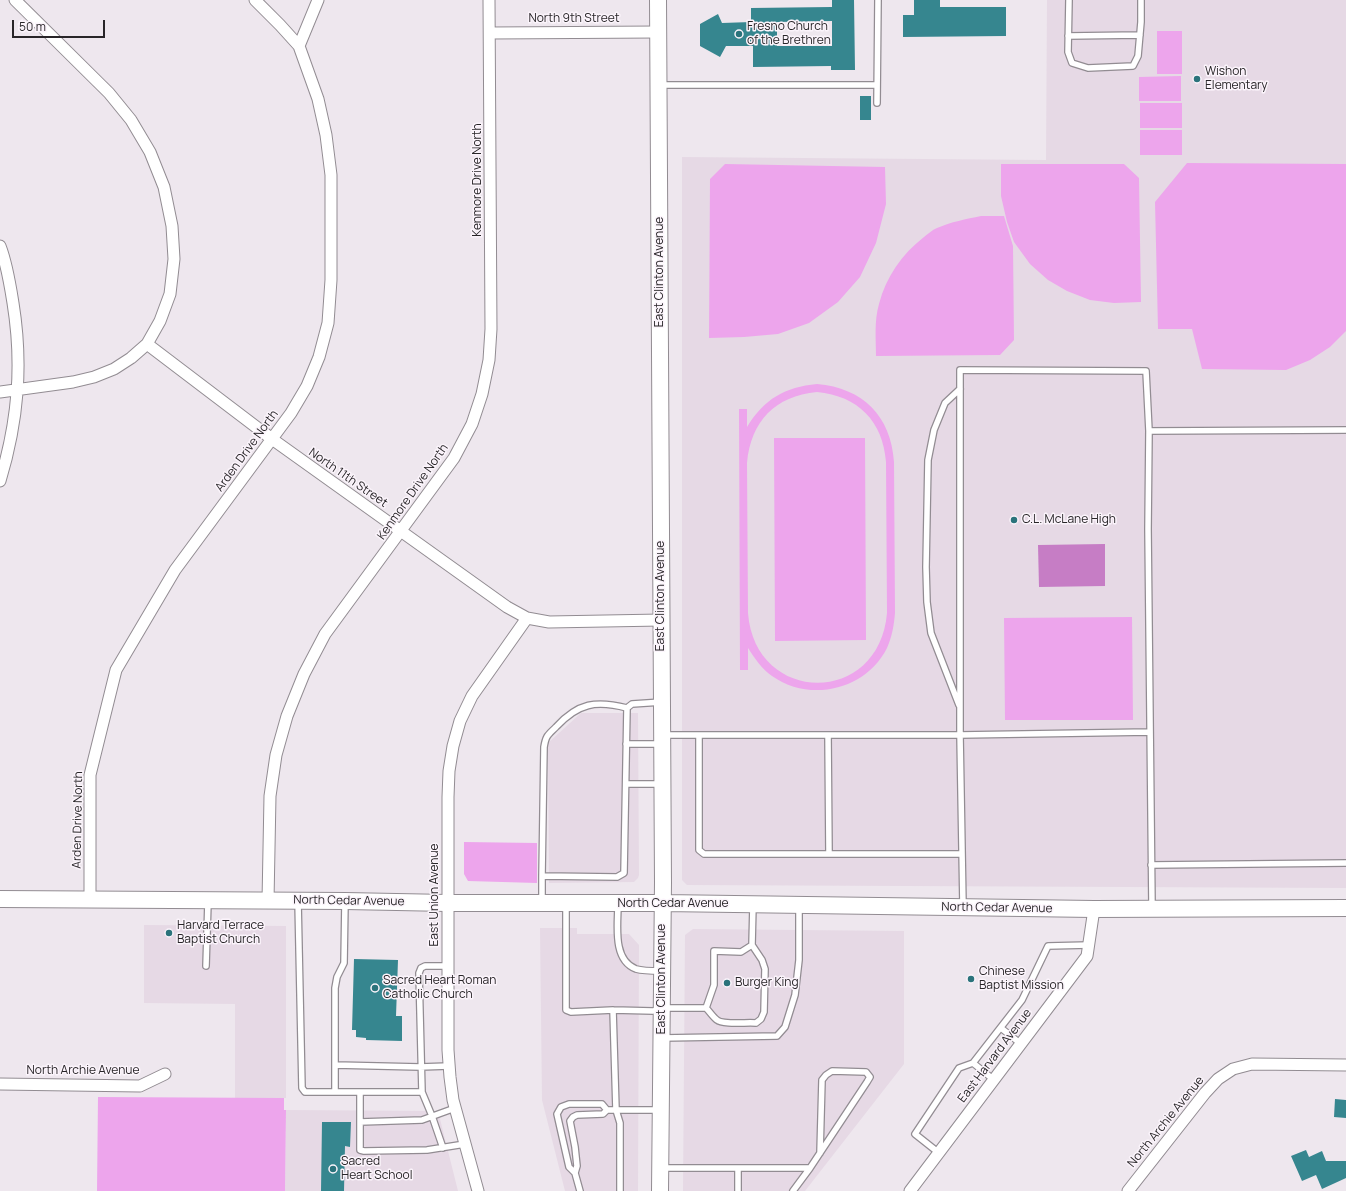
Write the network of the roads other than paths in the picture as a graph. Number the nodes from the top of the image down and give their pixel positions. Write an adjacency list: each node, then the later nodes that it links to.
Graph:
1 (15, 0): 18 (street)
2 (255, 0): 13 (street)
3 (318, 0): 13 (street)
4 (489, 0): 9 (street, Kenmore Drive North)
5 (658, 0): 10 (main road, East Clinton Avenue)
6 (878, 0): 15 (lane)
7 (1069, 0): 11 (lane)
8 (1141, 0): 12 (lane)
9 (490, 32): 10 (street, North 9th Street); 26 (street, Kenmore Drive North)
10 (658, 32): 14 (main road, East Clinton Avenue)
11 (1068, 36): 12 (lane); 12 (lane)
12 (1140, 36)
13 (299, 46): 24 (street, Arden Drive North)
14 (659, 85): 15 (lane); 28 (main road, East Clinton Avenue)
15 (877, 85): 16 (lane)
16 (877, 103)
17 (0, 246): 20 (street)
18 (147, 344): 20 (street); 24 (street, North 11th Street)
19 (960, 389): 23 (lane); 31 (lane); 31 (lane)
20 (18, 390): 21 (street); 25 (street)
21 (0, 392)
22 (1346, 430): 23 (lane)
23 (1149, 431): 32 (lane)
24 (272, 439): 26 (street, North 11th Street); 46 (street, Arden Drive North)
25 (0, 482)
26 (402, 531): 27 (street, North 11th Street); 48 (street, Kenmore Drive North)
27 (527, 618): 28 (street, North 11th Street); 51 (street, East Union Avenue)
28 (661, 620): 29 (main road, East Clinton Avenue)
29 (662, 702): 30 (lane); 36 (main road, East Clinton Avenue)
30 (627, 708): 37 (lane); 44 (lane)
31 (960, 710): 35 (lane)
32 (1150, 732): 35 (lane); 43 (lane)
33 (699, 735): 34 (lane); 36 (lane); 40 (lane)
34 (828, 735): 35 (lane); 40 (lane)
35 (960, 735): 41 (lane)
36 (662, 739): 37 (lane); 39 (main road, East Clinton Avenue)
37 (626, 744): 38 (lane)
38 (626, 784): 39 (lane); 44 (lane)
39 (662, 784): 55 (main road, East Clinton Avenue)
40 (829, 854): 41 (lane)
41 (962, 854): 58 (lane)
42 (1346, 863): 43 (lane)
43 (1152, 865): 61 (lane)
44 (542, 876): 52 (lane)
45 (0, 899): 46 (main road, North Cedar Avenue)
46 (90, 899): 47 (main road, North Cedar Avenue)
47 (208, 900): 48 (main road, North Cedar Avenue); 64 (lane)
48 (268, 901): 49 (main road, North Cedar Avenue)
49 (298, 901): 50 (main road, North Cedar Avenue); 81 (lane)
50 (346, 901): 51 (main road, North Cedar Avenue); 74 (lane)
51 (448, 903): 52 (main road, North Cedar Avenue); 65 (street, East Union Avenue)
52 (542, 903): 53 (main road, North Cedar Avenue)
53 (566, 903): 54 (main road, North Cedar Avenue); 69 (lane)
54 (618, 903): 55 (main road, North Cedar Avenue); 66 (lane)
55 (663, 903): 56 (main road, North Cedar Avenue); 66 (main road, East Clinton Avenue)
56 (753, 905): 57 (main road, North Cedar Avenue); 62 (lane)
57 (799, 905): 58 (main road, North Cedar Avenue); 71 (lane)
58 (963, 908): 60 (main road, North Cedar Avenue)
59 (1346, 908): 61 (main road, North Cedar Avenue)
60 (1094, 909): 61 (main road, North Cedar Avenue); 63 (street, East Harvard Avenue)
61 (1152, 909)
62 (752, 945): 68 (lane); 68 (lane)
63 (1089, 945): 70 (lane); 72 (street, East Harvard Avenue)
64 (206, 966)
65 (448, 966): 76 (street, East Union Avenue); 77 (lane)
66 (662, 971): 67 (main road, East Clinton Avenue)
67 (662, 1008): 68 (lane); 69 (lane); 71 (main road, East Clinton Avenue)
68 (706, 1008)
69 (613, 1010): 86 (lane)
70 (1001, 1028): 72 (lane); 73 (lane)
71 (662, 1038): 87 (main road, East Clinton Avenue)
72 (1021, 1044): 79 (street, East Harvard Avenue)
73 (973, 1063): 79 (lane); 93 (lane)
74 (335, 1065): 77 (lane); 81 (lane)
75 (1346, 1065): 105 (street, North Archie Avenue)
76 (449, 1066): 77 (lane); 84 (street, East Union Avenue)
77 (420, 1067): 83 (lane)
78 (165, 1074): 80 (street, North Archie Avenue)
79 (994, 1080): 93 (street, East Harvard Avenue)
80 (0, 1084)
81 (335, 1092): 82 (lane)
82 (360, 1092): 83 (lane); 89 (lane)
83 (422, 1092): 88 (lane)
84 (455, 1108): 88 (lane); 90 (street, East Union Avenue)
85 (607, 1110): 86 (lane); 97 (lane); 97 (lane)
86 (616, 1110): 87 (lane); 100 (lane)
87 (662, 1110): 94 (main road, East Clinton Avenue)
88 (432, 1116): 89 (lane); 91 (lane)
89 (360, 1122): 91 (lane)
90 (465, 1144): 91 (lane); 98 (street, East Union Avenue)
91 (443, 1148)
92 (820, 1153): 92 (lane); 96 (lane)
93 (939, 1153): 104 (street, East Harvard Avenue)
94 (661, 1168): 95 (lane); 101 (main road, East Clinton Avenue)
95 (738, 1168): 96 (lane); 102 (lane)
96 (810, 1168): 103 (lane)
97 (575, 1173): 99 (lane)
98 (478, 1191)
99 (580, 1191)
100 (620, 1191)
101 (660, 1191)
102 (738, 1191)
103 (793, 1191)
104 (910, 1191)
105 (1128, 1191)

